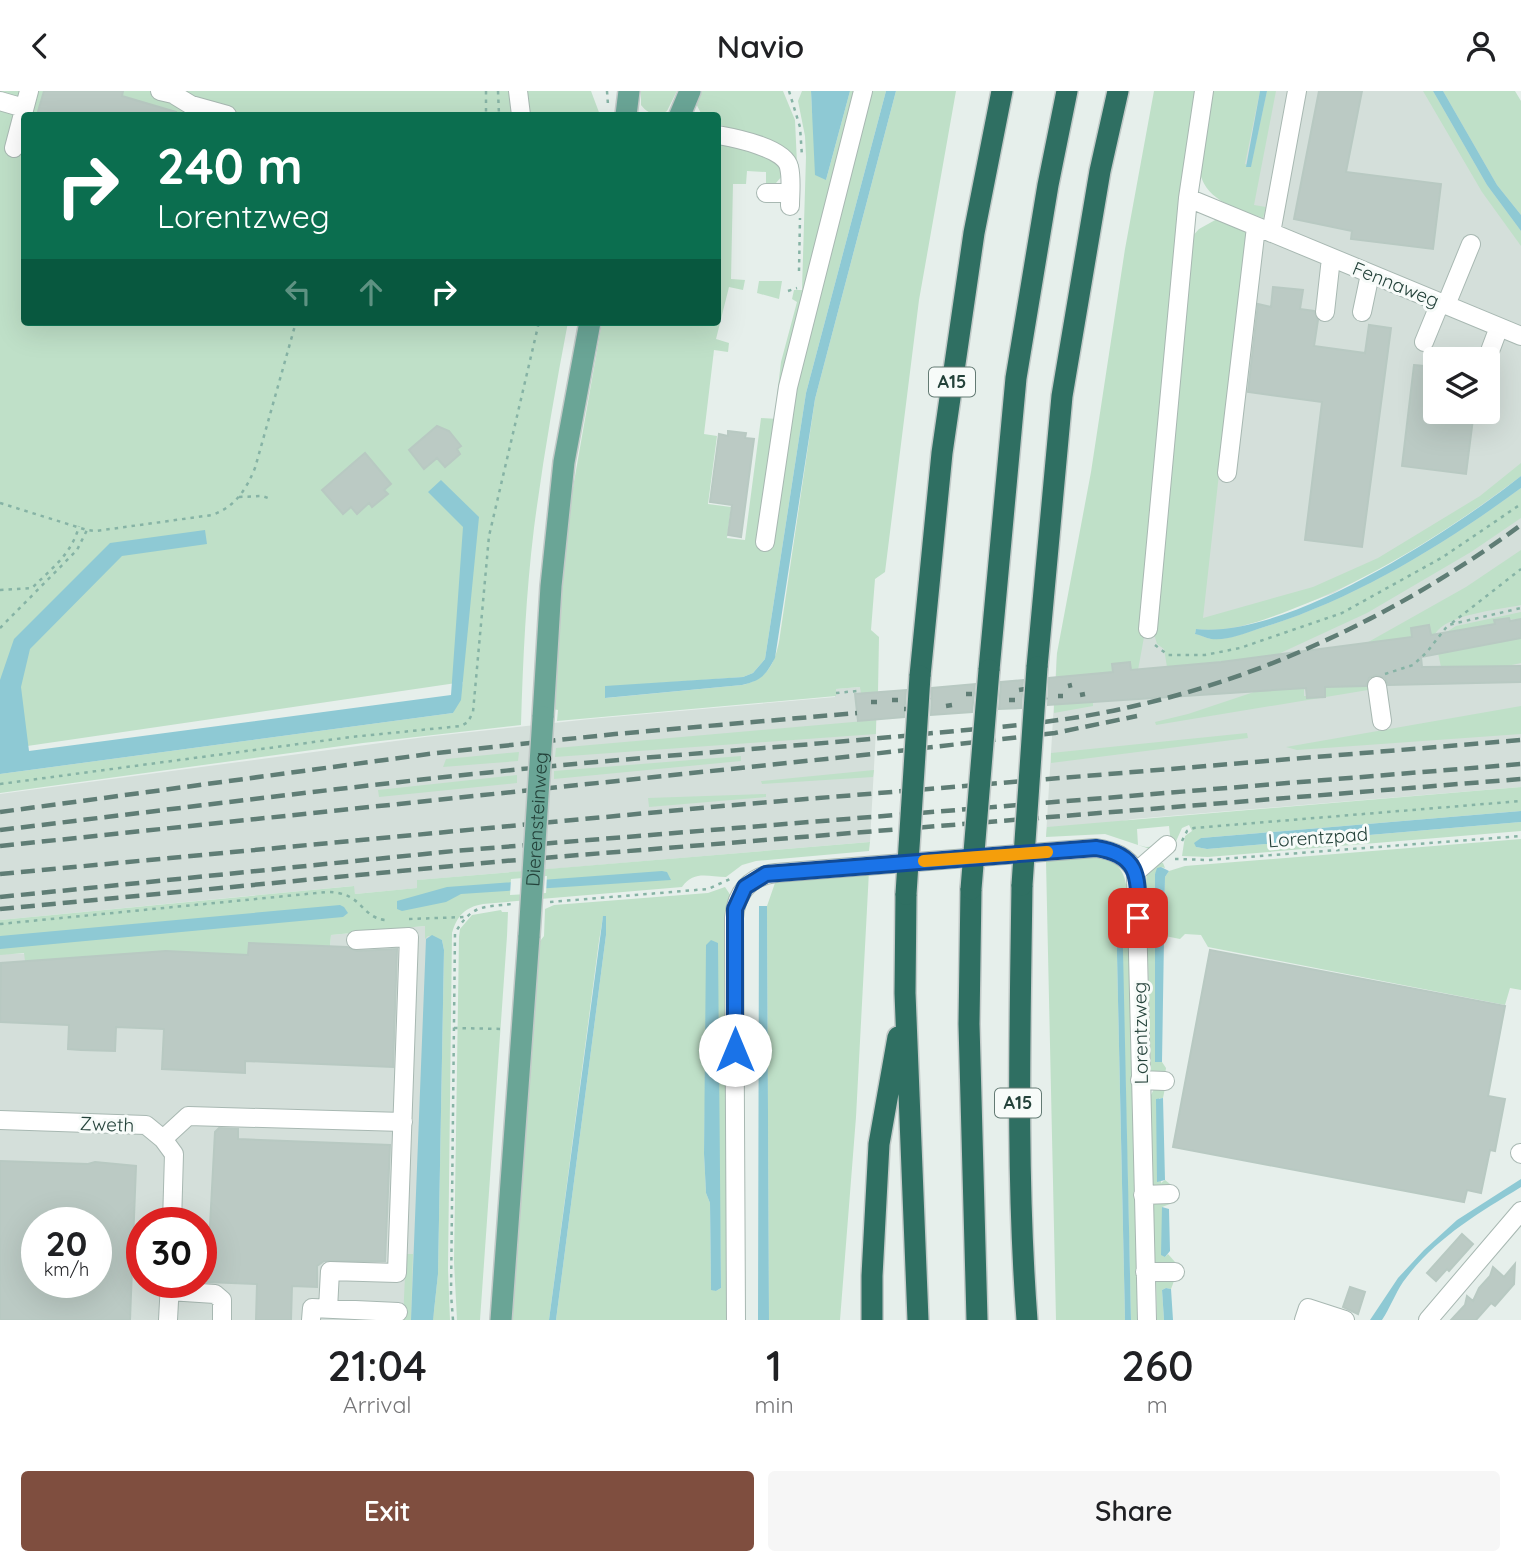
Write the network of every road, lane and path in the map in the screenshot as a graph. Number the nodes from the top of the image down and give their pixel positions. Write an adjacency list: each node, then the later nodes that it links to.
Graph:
1 (160, 91): 13 (street)
2 (486, 91): 14 (path)
3 (498, 91): 15 (path)
4 (518, 91): 16 (street)
5 (863, 91): 43 (street)
6 (1002, 91): 64 (highway, A15, bridge)
7 (1067, 91): 89 (highway, A15, bridge)
8 (1118, 91): 90 (highway, A15, bridge)
9 (1204, 91): 21 (street)
10 (1297, 91): 22 (street)
11 (27, 100): 12 (street)
12 (0, 101)
13 (216, 112)
14 (486, 112)
15 (499, 112)
16 (521, 112)
17 (21, 122): 19 (street)
18 (725, 136): 20 (street)
19 (14, 148)
20 (766, 193)
21 (1188, 198): 22 (street, Fennaweg); 49 (street)
22 (1263, 230): 24 (street, Fennaweg); 36 (street)
23 (1471, 244): 26 (street)
24 (1331, 258): 25 (street, Fennaweg); 27 (street)
25 (1370, 274): 26 (street, Fennaweg); 28 (street)
26 (1443, 304): 32 (street, Fennaweg); 34 (street)
27 (1325, 312)
28 (1362, 312)
29 (295, 326): 37 (path)
30 (538, 326): 54 (path)
31 (589, 326): 85 (main road, Dierensteinweg, bridge)
32 (1499, 327): 33 (street, Fennaweg); 35 (street)
33 (1521, 336)
34 (1424, 342)
35 (1492, 347)
36 (1227, 473)
37 (239, 497): 38 (path); 42 (path)
38 (268, 498)
39 (0, 503): 41 (path)
40 (1521, 505): 49 (path)
41 (79, 526): 42 (path); 45 (path)
42 (87, 530): 48 (path)
43 (765, 542)
44 (1521, 569): 47 (path)
45 (0, 590)
46 (1521, 608): 47 (path)
47 (1448, 625): 50 (path)
48 (0, 628)
49 (1148, 629)
50 (1377, 686): 53 (street)
51 (836, 693): 52 (path)
52 (858, 694)
53 (1382, 721)
54 (0, 784)
55 (1521, 801): 57 (path)
56 (1521, 836): 57 (path, Lorentzpad)
57 (1171, 851): 58 (street)
58 (1136, 872): 67 (street, Lorentzweg); 86 (street)
59 (465, 917): 60 (path)
60 (399, 920)
61 (387, 921): 62 (path)
62 (0, 925)
63 (356, 940): 70 (street)
64 (905, 993): 87 (highway, A15); 88 (highway, A15)
65 (454, 1028): 66 (path)
66 (506, 1029)
67 (1140, 1080): 68 (street); 73 (street, Lorentzweg)
68 (1165, 1081)
69 (0, 1120): 71 (street, Zweth)
70 (402, 1122): 71 (street); 80 (street)
71 (163, 1139): 74 (street)
72 (1170, 1193): 73 (street)
73 (1143, 1195): 76 (street, Lorentzweg)
74 (172, 1207)
75 (1519, 1215): 94 (street)
76 (1145, 1272): 77 (street); 91 (street, Lorentzweg)
77 (1175, 1272)
78 (217, 1296): 83 (street)
79 (169, 1298): 82 (street)
80 (328, 1309): 81 (street); 84 (street)
81 (398, 1312)
82 (168, 1320)
83 (222, 1320)
84 (311, 1320)
85 (501, 1320)
86 (736, 1320)
87 (872, 1320)
88 (918, 1320)
89 (977, 1320)
90 (1027, 1320)
91 (1147, 1320)
92 (1304, 1320): 93 (street)
93 (1345, 1320)
94 (1428, 1320)

